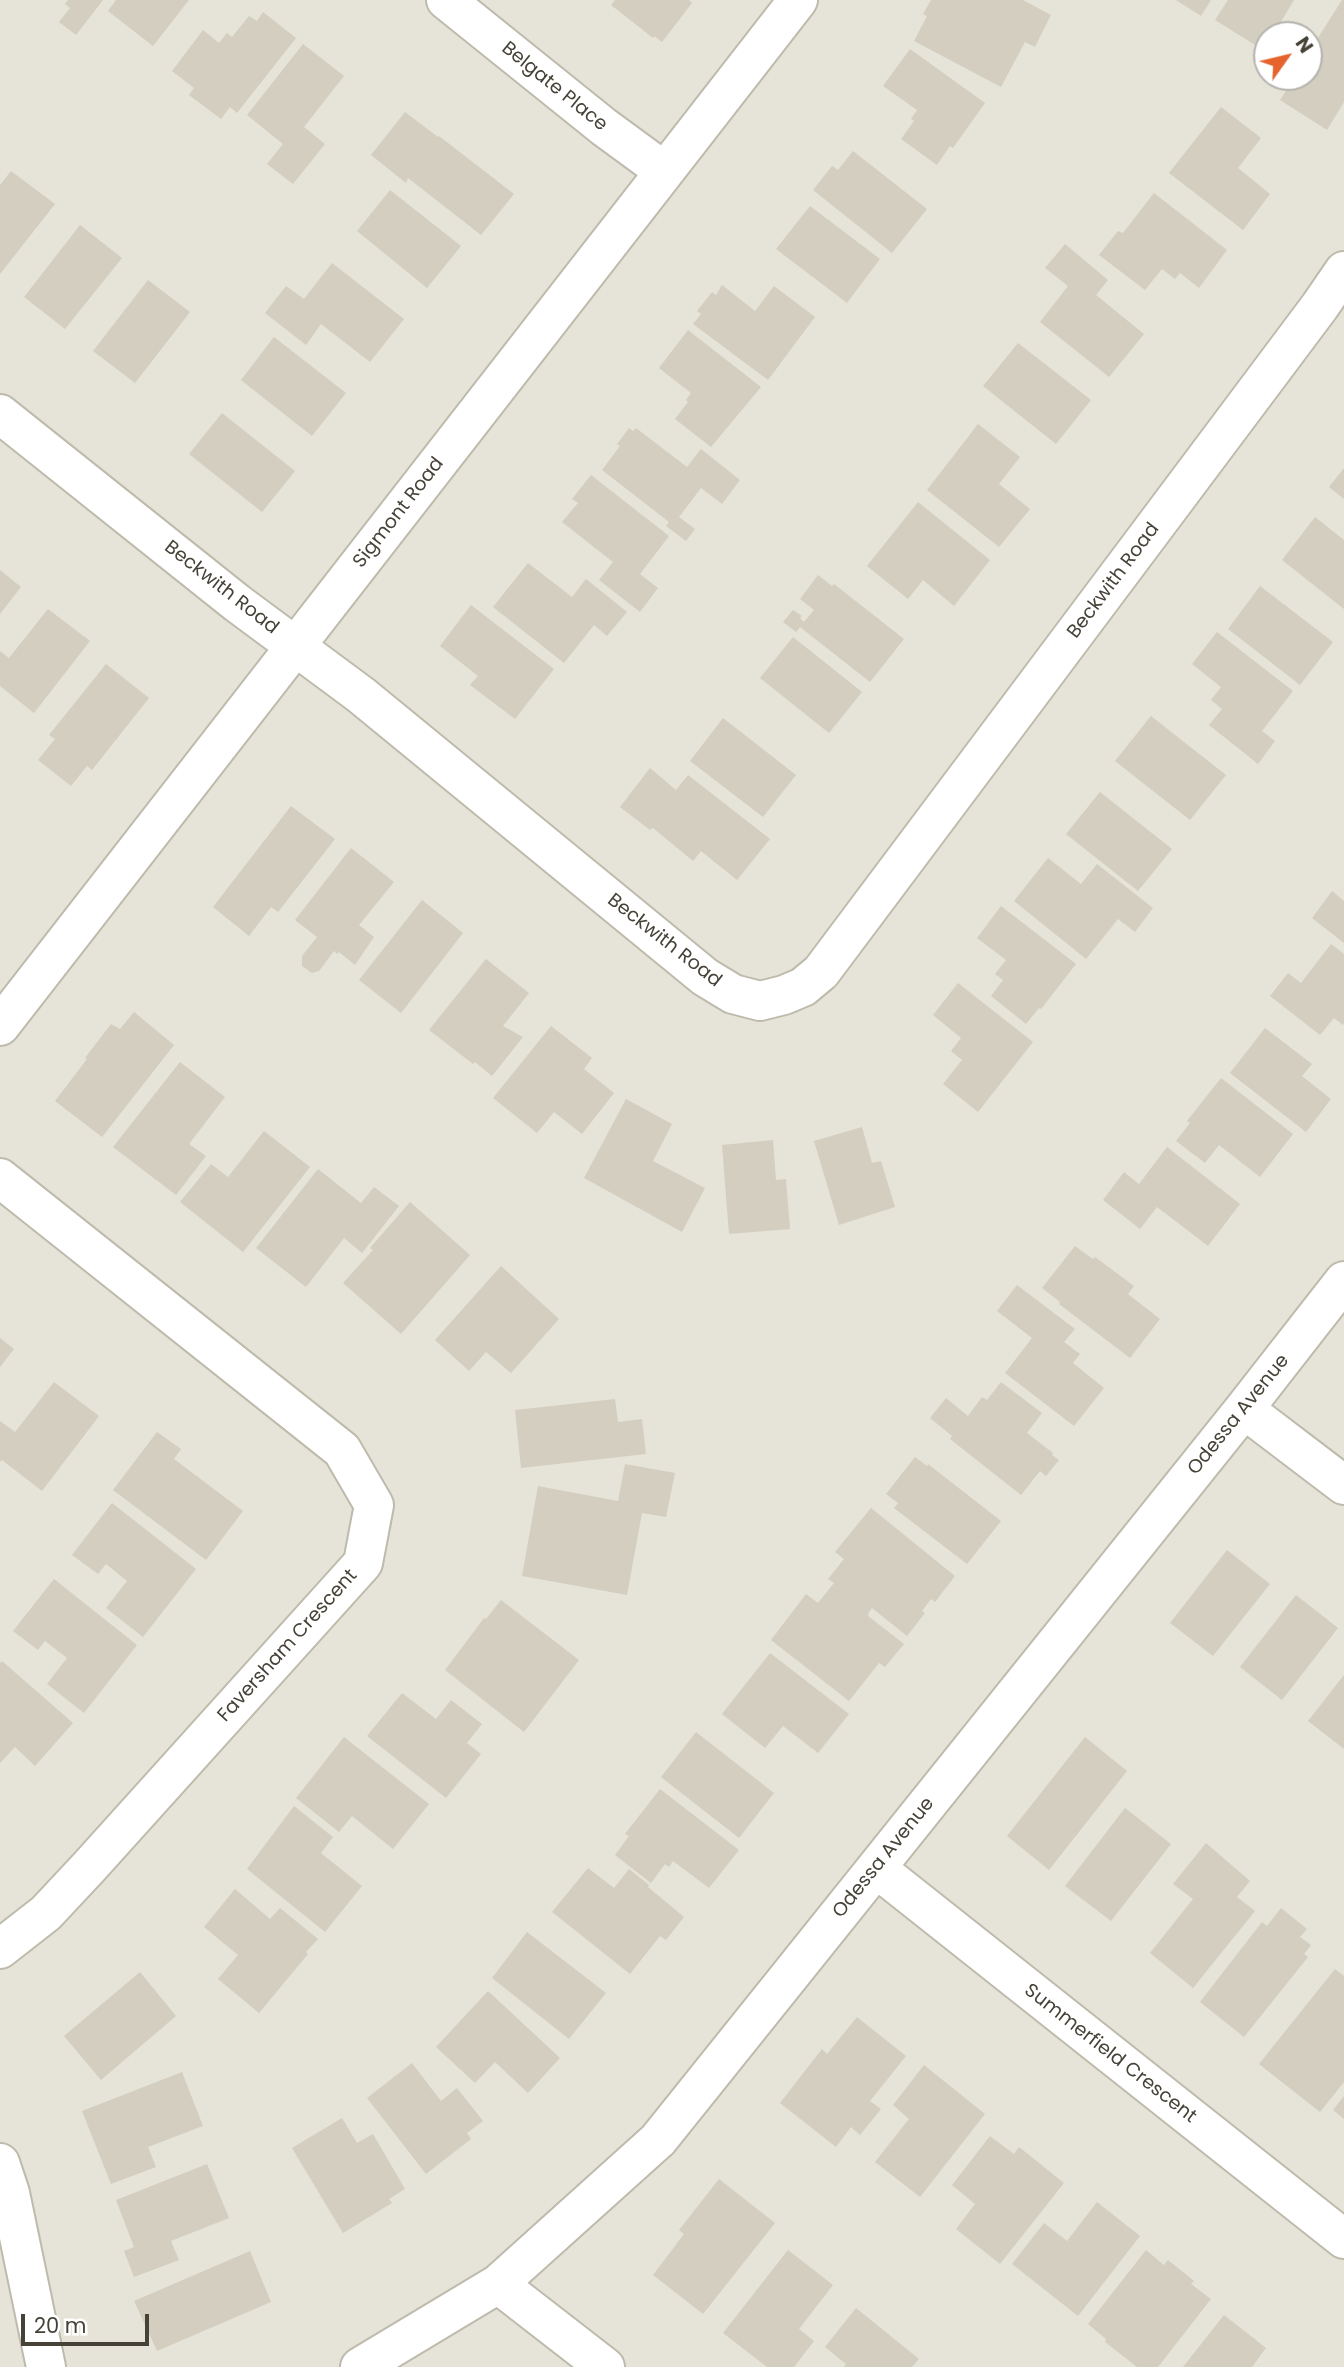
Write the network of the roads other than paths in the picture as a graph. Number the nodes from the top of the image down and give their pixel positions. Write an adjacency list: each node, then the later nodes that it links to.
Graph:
1 (446, 0): 3 (street, Belgate Place)
2 (798, 0): 3 (street, Sigmont Road)
3 (664, 171): 6 (street, Sigmont Road)
4 (1344, 271): 6 (street, Beckwith Road)
5 (0, 414): 6 (street, Beckwith Road)
6 (296, 646): 7 (street, Sigmont Road)
7 (0, 1026)
8 (0, 1178): 13 (street, Faversham Crescent)
9 (1344, 1281): 10 (street, Odessa Avenue)
10 (1244, 1409): 11 (street); 12 (street, Odessa Avenue)
11 (1344, 1485)
12 (876, 1868): 15 (street, Summerfield Crescent); 16 (street, Odessa Avenue)
13 (0, 1949)
14 (0, 2163): 17 (street)
15 (1344, 2239)
16 (498, 2284): 18 (street, Odessa Avenue); 19 (street)
17 (46, 2367)
18 (360, 2367)
19 (605, 2367)

